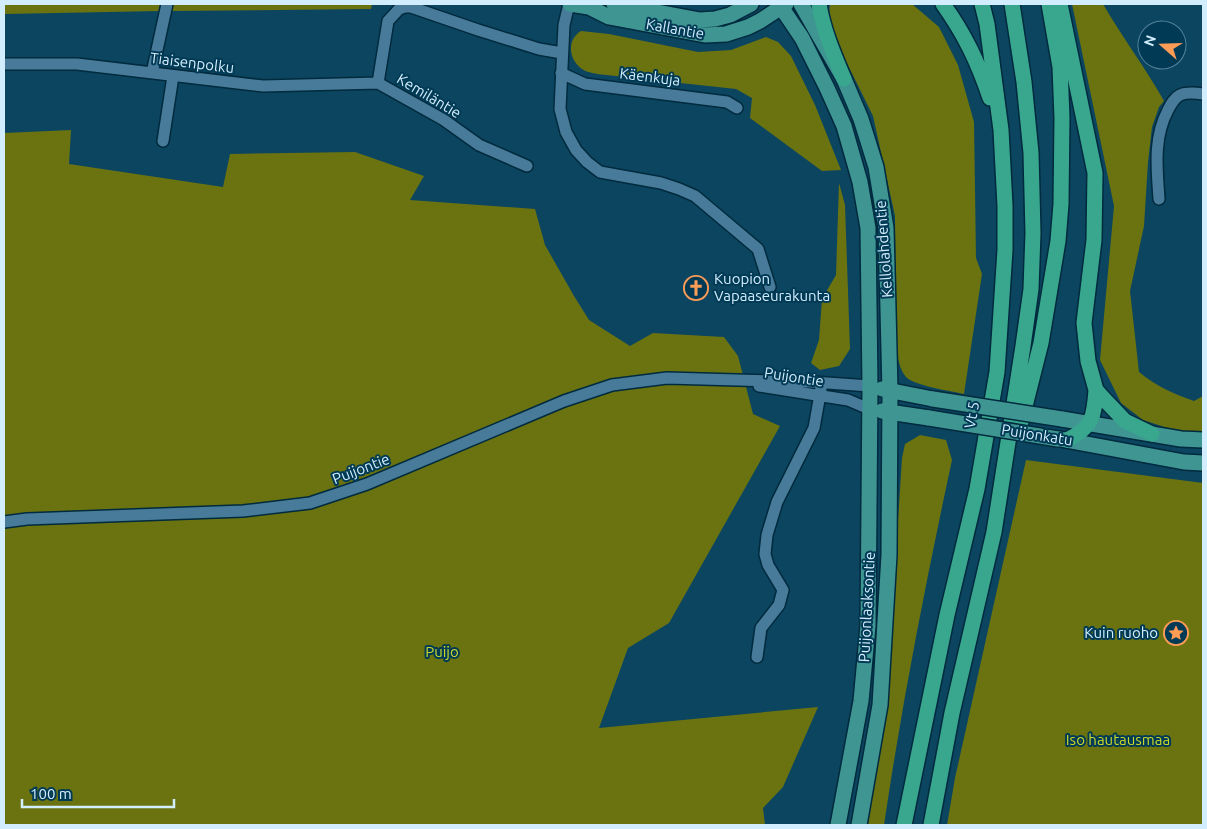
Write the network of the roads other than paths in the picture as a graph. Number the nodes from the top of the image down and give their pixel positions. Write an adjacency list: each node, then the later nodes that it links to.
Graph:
1 (167, 4): 17 (street)
2 (570, 4): 14 (main road, Kallantie); 15 (street)
3 (608, 4): 14 (main road, Kallantie)
4 (614, 4): 5 (main road, Kallantie)
5 (751, 4)
6 (801, 4): 20 (main road, Kellolahdentie)
7 (819, 4): 20 (highway)
8 (943, 4): 24 (highway)
9 (982, 4): 24 (highway, Vt 5)
10 (1012, 4): 43 (highway)
11 (1049, 4): 43 (highway)
12 (1060, 4): 32 (highway)
13 (783, 5): 14 (main road, Kallantie); 31 (main road, Kellolahdentie)
14 (589, 7)
15 (562, 54): 18 (street); 21 (street, Kemiläntie)
16 (4, 64): 17 (street, Tiaisenpolku)
17 (152, 73): 19 (street, Tiaisenpolku)
18 (561, 73): 23 (street, Käenkuja); 28 (street)
19 (172, 76): 21 (street, Tiaisenpolku); 25 (street)
20 (844, 79): 33 (main road, Kellolahdentie)
21 (378, 82): 26 (street, Kemiläntie)
22 (1203, 94): 27 (street)
23 (737, 108)
24 (1001, 130): 47 (highway, Vt 5)
25 (163, 141)
26 (526, 166)
27 (1159, 199)
28 (770, 287)
29 (713, 379): 30 (street, Puijontie); 34 (street, Puijontie); 42 (street, Puijontie)
30 (822, 382): 31 (street, Puijontie); 34 (street)
31 (870, 386): 33 (main road, Puijonkatu); 35 (main road, Puijonlaaksontie)
32 (1096, 390): 37 (highway); 38 (highway)
33 (890, 391): 36 (main road, Puijonlaaksontie); 37 (main road, Puijonkatu, bridge)
34 (820, 396): 35 (street, Puijontie); 44 (street)
35 (869, 409): 36 (main road, Puijonkatu); 45 (main road, Puijonlaaksontie)
36 (890, 411): 39 (main road, Puijonkatu, bridge); 46 (main road, Puijonlaaksontie)
37 (1089, 424): 38 (main road, Puijonkatu); 39 (highway)
38 (1152, 434): 40 (main road, Puijonkatu)
39 (1063, 439): 41 (main road, Puijonkatu)
40 (1203, 440)
41 (1203, 463)
42 (4, 522)
43 (994, 532): 48 (highway)
44 (757, 657)
45 (838, 825)
46 (859, 825)
47 (904, 825)
48 (931, 825)

